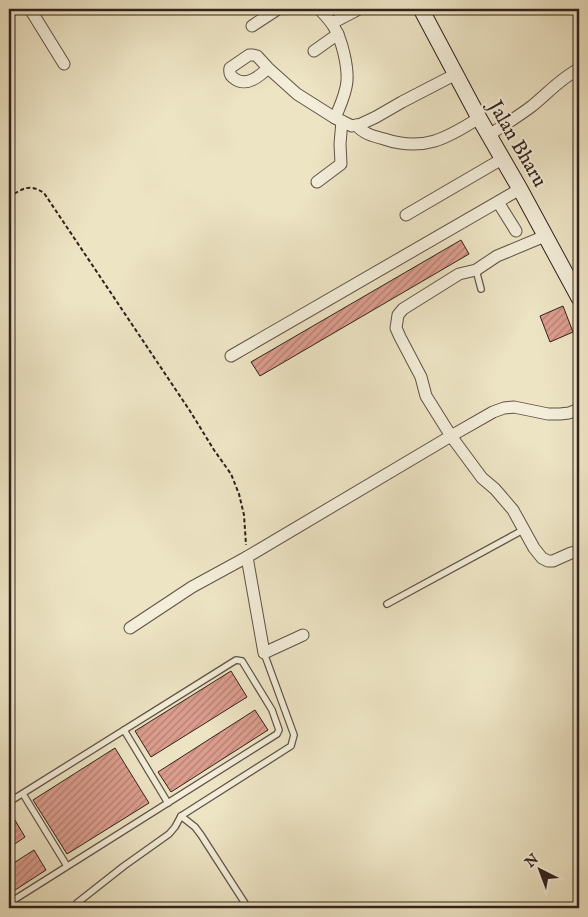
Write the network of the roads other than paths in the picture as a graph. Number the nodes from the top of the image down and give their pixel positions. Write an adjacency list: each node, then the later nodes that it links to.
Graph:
1 (30, 9): 10 (street)
2 (278, 9): 7 (street)
3 (319, 9): 6 (street)
4 (359, 9): 6 (street)
5 (421, 9): 13 (main road, Jalan Bharu)
6 (332, 23): 8 (street)
7 (252, 26)
8 (338, 34): 9 (street); 15 (street)
9 (314, 51)
10 (64, 64)
11 (268, 68): 15 (street)
12 (579, 69): 17 (street)
13 (456, 74): 14 (main road, Jalan Bharu); 16 (street)
14 (479, 118): 16 (street); 17 (main road, Jalan Bharu)
15 (339, 120): 16 (street); 19 (street)
16 (356, 125)
17 (489, 135): 18 (main road, Jalan Bharu)
18 (502, 159): 20 (main road, Jalan Bharu); 22 (street)
19 (317, 182)
20 (520, 189): 21 (street); 24 (main road, Jalan Bharu)
21 (498, 202): 23 (street); 28 (street)
22 (406, 215)
23 (516, 231)
24 (546, 236): 25 (street); 27 (main road, Jalan Bharu)
25 (476, 270): 26 (lane); 30 (street)
26 (481, 289)
27 (579, 298)
28 (231, 356)
29 (579, 409): 30 (street)
30 (451, 436): 31 (street); 33 (street)
31 (524, 530): 32 (street); 34 (lane)
32 (579, 552)
33 (247, 557): 35 (street); 37 (street)
34 (387, 604)
35 (130, 628)
36 (303, 635): 37 (street)
37 (264, 653): 42 (lane)
38 (124, 730): 39 (lane); 41 (lane); 41 (lane)
39 (23, 794): 40 (lane); 43 (lane)
40 (9, 802)
41 (168, 803): 43 (lane)
42 (181, 816): 45 (lane); 46 (lane)
43 (67, 866): 44 (lane)
44 (9, 902)
45 (77, 903)
46 (248, 908)

